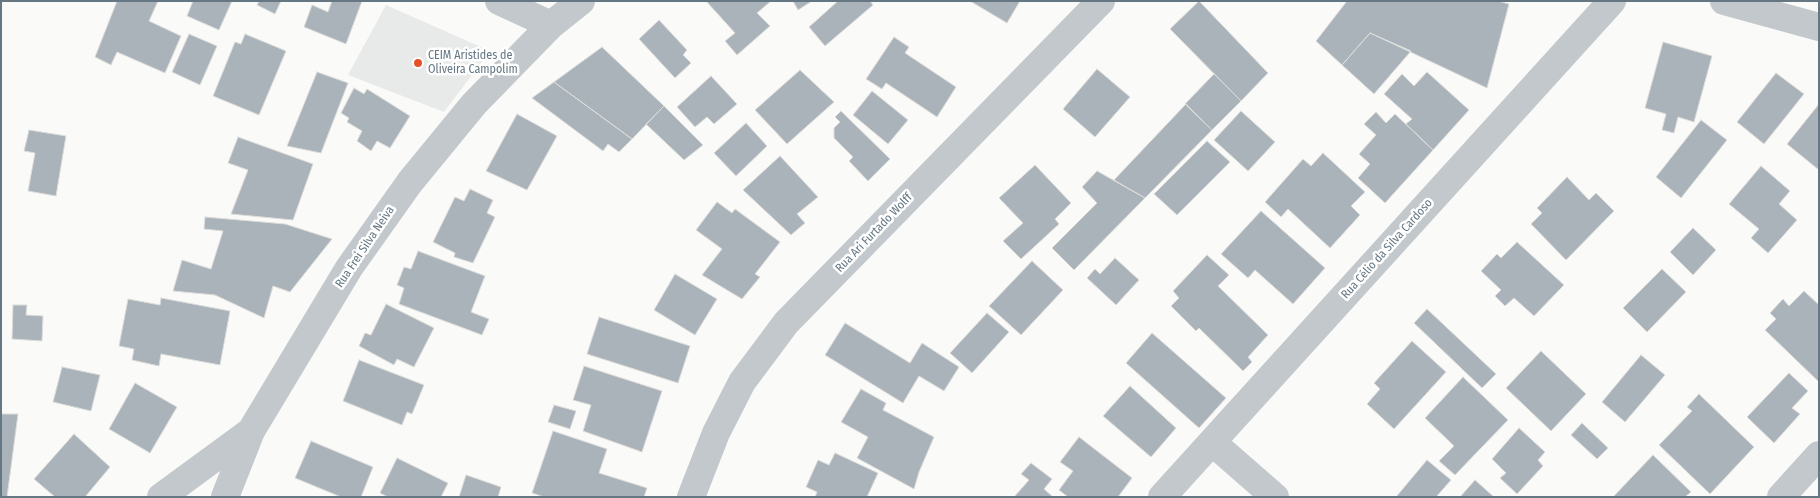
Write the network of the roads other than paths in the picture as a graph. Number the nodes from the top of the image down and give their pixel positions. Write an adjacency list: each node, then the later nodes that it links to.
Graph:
1 (499, 1): 6 (street)
2 (581, 1): 6 (street, Rua Frei Silva Neiva)
3 (1101, 1): 13 (street, Rua Ari Furtado Wolff)
4 (1612, 1): 9 (street, Rua Célio da Silva Cardoso)
5 (1724, 1): 7 (street)
6 (552, 26): 8 (street, Rua Frei Silva Neiva)
7 (1819, 27)
8 (251, 431): 11 (street, Rua Frei Silva Neiva); 12 (street)
9 (1212, 442): 14 (street, Rua Célio da Silva Cardoso); 15 (street)
10 (1819, 455): 16 (street)
11 (161, 497)
12 (225, 497)
13 (691, 497)
14 (1162, 497)
15 (1274, 497)
16 (1781, 497)

